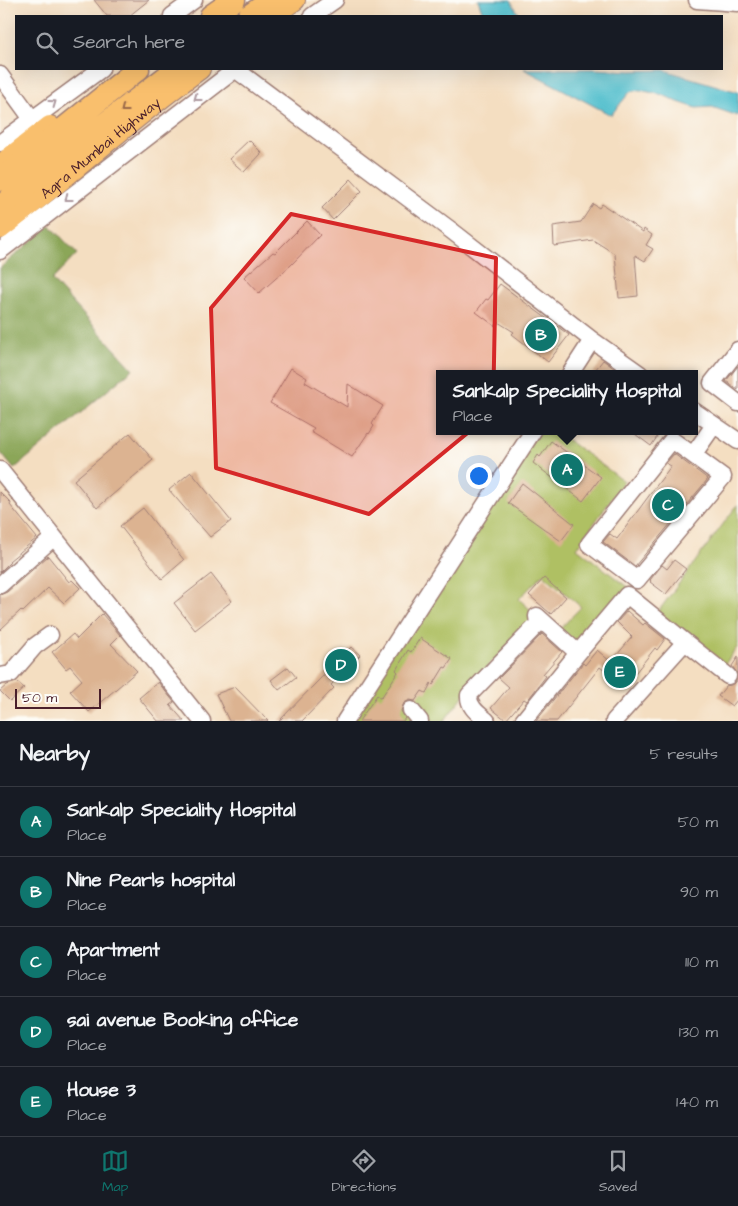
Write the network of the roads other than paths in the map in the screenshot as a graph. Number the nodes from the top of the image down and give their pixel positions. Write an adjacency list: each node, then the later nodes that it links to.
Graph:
1 (194, 0): 9 (street)
2 (222, 0): 10 (main road)
3 (234, 0): 11 (highway)
4 (272, 0): 12 (highway)
5 (295, 0): 13 (main road)
6 (335, 0): 14 (street)
7 (697, 0): 8 (street)
8 (738, 3)
9 (173, 15)
10 (200, 15)
11 (212, 15)
12 (250, 15)
13 (273, 15)
14 (313, 15)
15 (100, 70): 23 (street, one-way to 15)
16 (121, 70): 25 (main road)
17 (137, 70): 26 (highway)
18 (176, 70): 27 (highway, one-way to 27)
19 (199, 70): 28 (main road, Agra Mumbai Highway)
20 (234, 70): 29 (street, one-way to 29)
21 (236, 70): 30 (street)
22 (0, 75): 23 (street)
23 (32, 119): 24 (street)
24 (0, 143)
25 (0, 164)
26 (0, 180)
27 (0, 207)
28 (0, 229)
29 (0, 251)
30 (592, 340): 32 (street); 33 (street)
31 (736, 355): 34 (street)
32 (573, 370)
33 (634, 370)
34 (738, 403)
35 (698, 414): 36 (street)
36 (714, 425): 38 (street); 39 (street)
37 (530, 435): 49 (street)
38 (738, 441)
39 (693, 455): 39 (street)
40 (0, 470): 41 (street)
41 (54, 537): 42 (street); 48 (street)
42 (0, 585)
43 (50, 635): 46 (street)
44 (685, 642): 45 (street); 47 (street); 52 (street)
45 (578, 653): 50 (street); 51 (street)
46 (0, 676)
47 (728, 676)
48 (202, 721)
49 (345, 721)
50 (487, 721)
51 (524, 721)
52 (614, 721)

